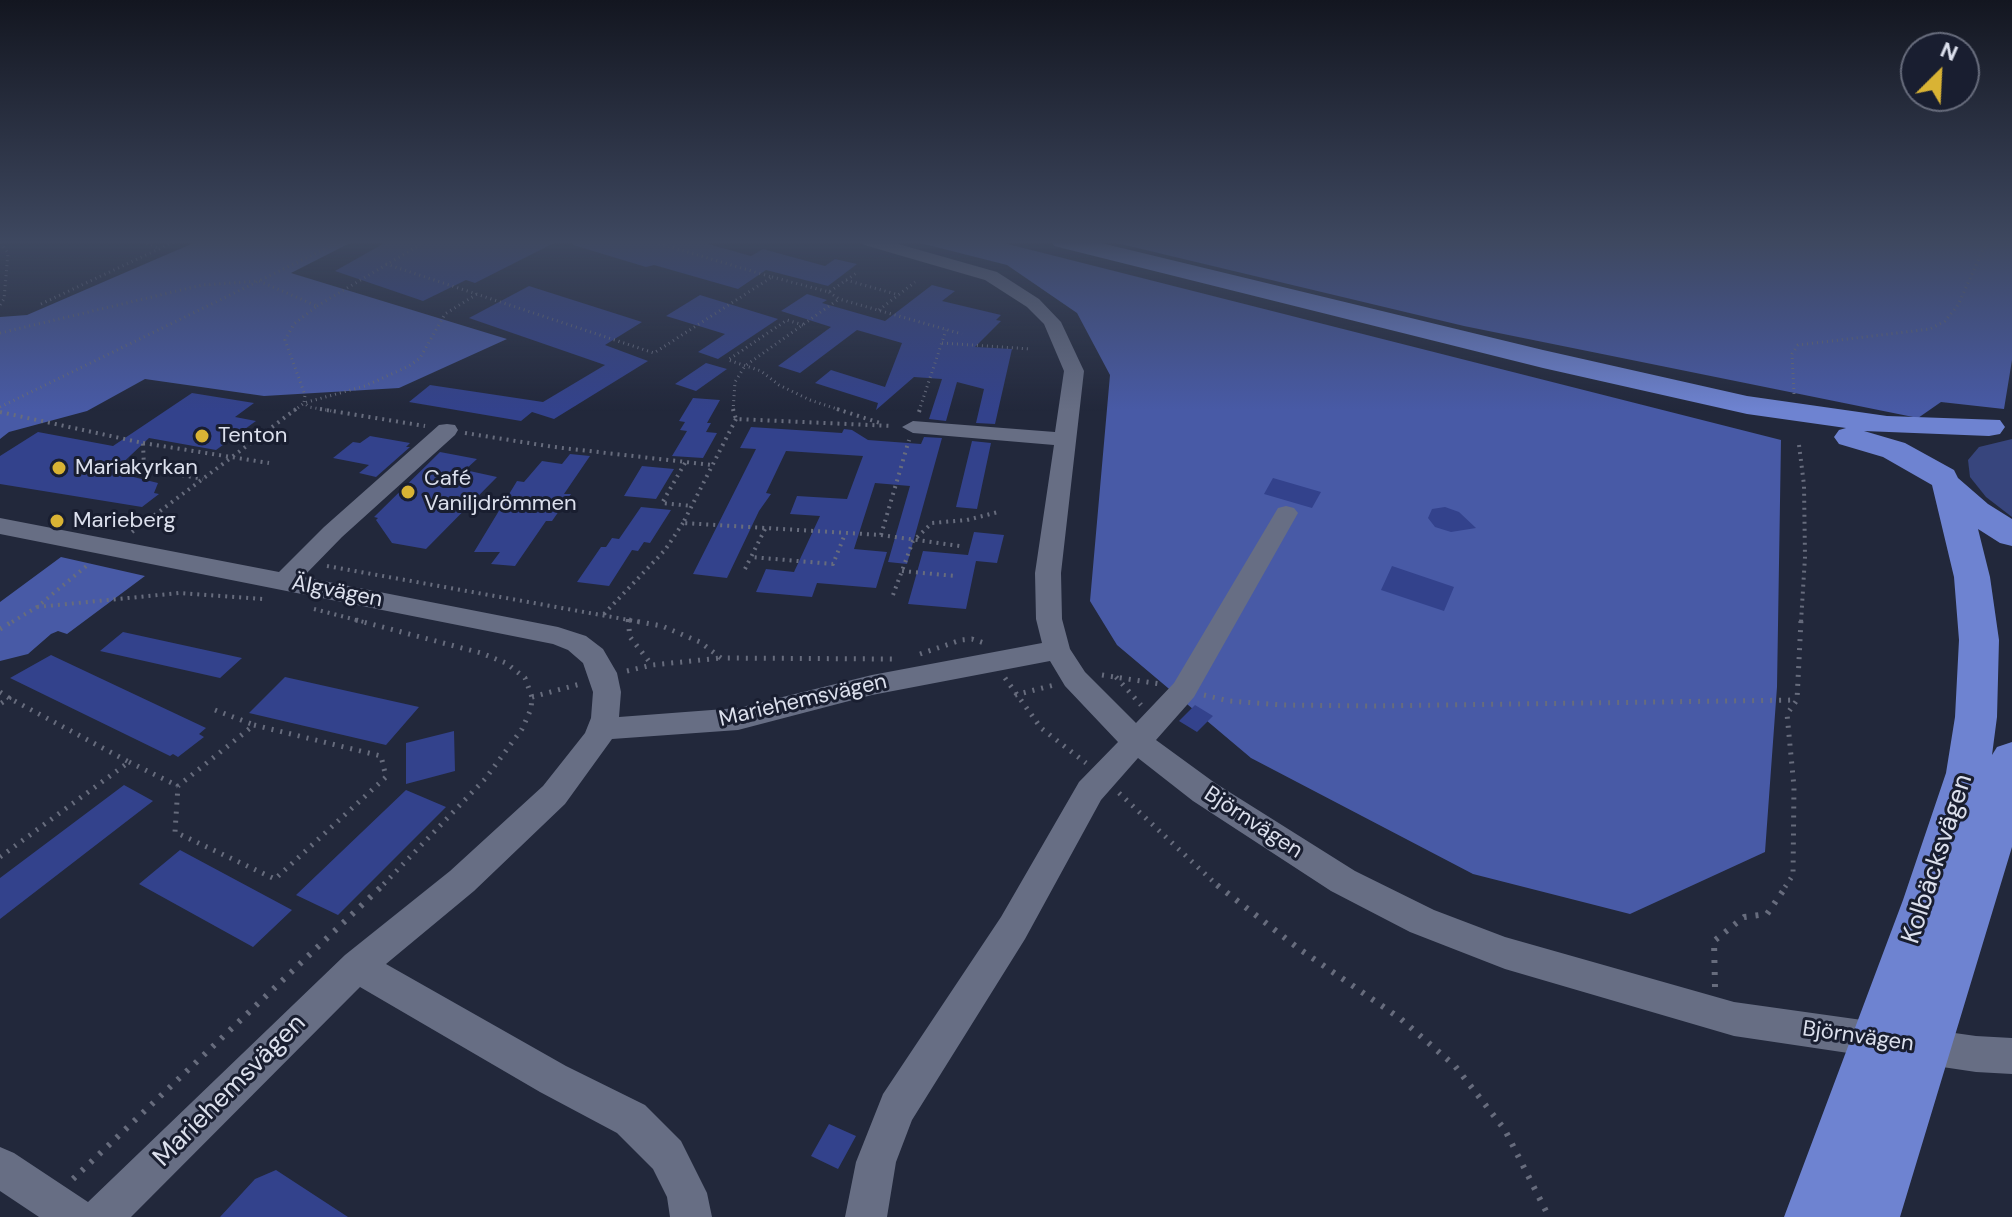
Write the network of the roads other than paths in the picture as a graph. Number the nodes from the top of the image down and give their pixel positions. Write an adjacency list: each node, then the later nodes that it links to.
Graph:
1 (1025, 298): 7 (street, Björnvägen)
2 (1261, 298): 8 (highway)
3 (1294, 298): 5 (highway)
4 (913, 427): 7 (street)
5 (2000, 427): 8 (highway)
6 (447, 430): 12 (street)
7 (1064, 439): 13 (street, Björnvägen)
8 (1946, 483): 11 (highway); 18 (highway, Kolbäcksvägen)
9 (1286, 513): 15 (street)
10 (0, 526): 12 (street, Älgvägen)
11 (2012, 535)
12 (273, 586): 14 (street, Älgvägen)
13 (1057, 650): 14 (street, Mariehemsvägen); 15 (street, Björnvägen)
14 (602, 729): 17 (street, Mariehemsvägen)
15 (1145, 731): 19 (street, Björnvägen); 25 (street)
16 (2012, 759): 18 (highway, Kolbäcksvägen)
17 (357, 966): 23 (street, Mariehemsvägen); 24 (street)
18 (1919, 990): 20 (highway, Kolbäcksvägen)
19 (2012, 1056)
20 (1870, 1140): 26 (highway, Kolbäcksvägen); 27 (highway, Kolbäcksvägen)
21 (0, 1167): 22 (street)
22 (63, 1209)
23 (102, 1217)
24 (691, 1217)
25 (866, 1217)
26 (1814, 1217)
27 (1870, 1217)

